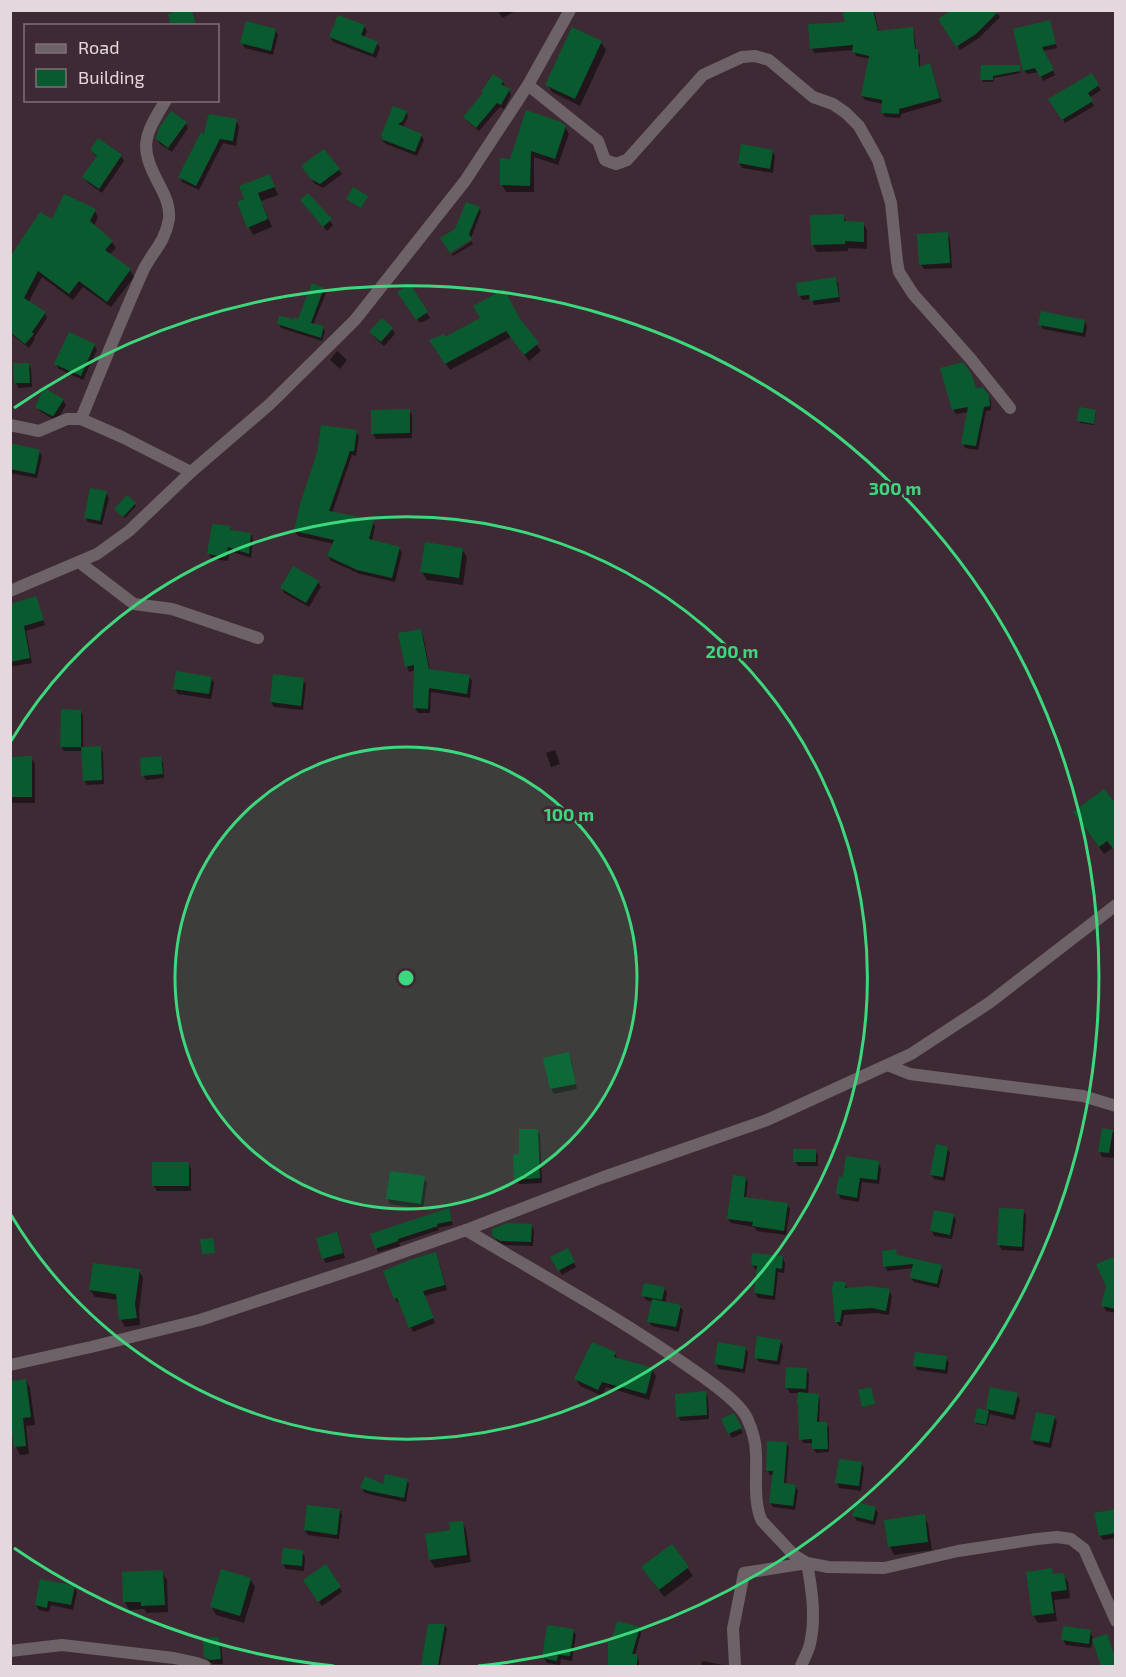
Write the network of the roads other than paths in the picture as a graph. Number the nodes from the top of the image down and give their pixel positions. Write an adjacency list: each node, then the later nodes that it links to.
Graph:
1 (570, 10): 2 (street)
2 (528, 85): 4 (street); 7 (street)
3 (165, 102): 5 (street)
4 (1010, 408)
5 (81, 419): 6 (street); 7 (street)
6 (10, 425)
7 (192, 472): 8 (street)
8 (79, 562): 9 (street); 10 (street)
9 (10, 591)
10 (258, 638)
11 (1116, 905): 12 (street)
12 (887, 1065): 13 (street); 14 (street)
13 (1116, 1106)
14 (466, 1230): 15 (street); 16 (street)
15 (10, 1365)
16 (807, 1563): 17 (street); 20 (street); 21 (street)
17 (1116, 1621)
18 (10, 1651): 19 (street)
19 (205, 1666)
20 (735, 1666)
21 (801, 1666)

